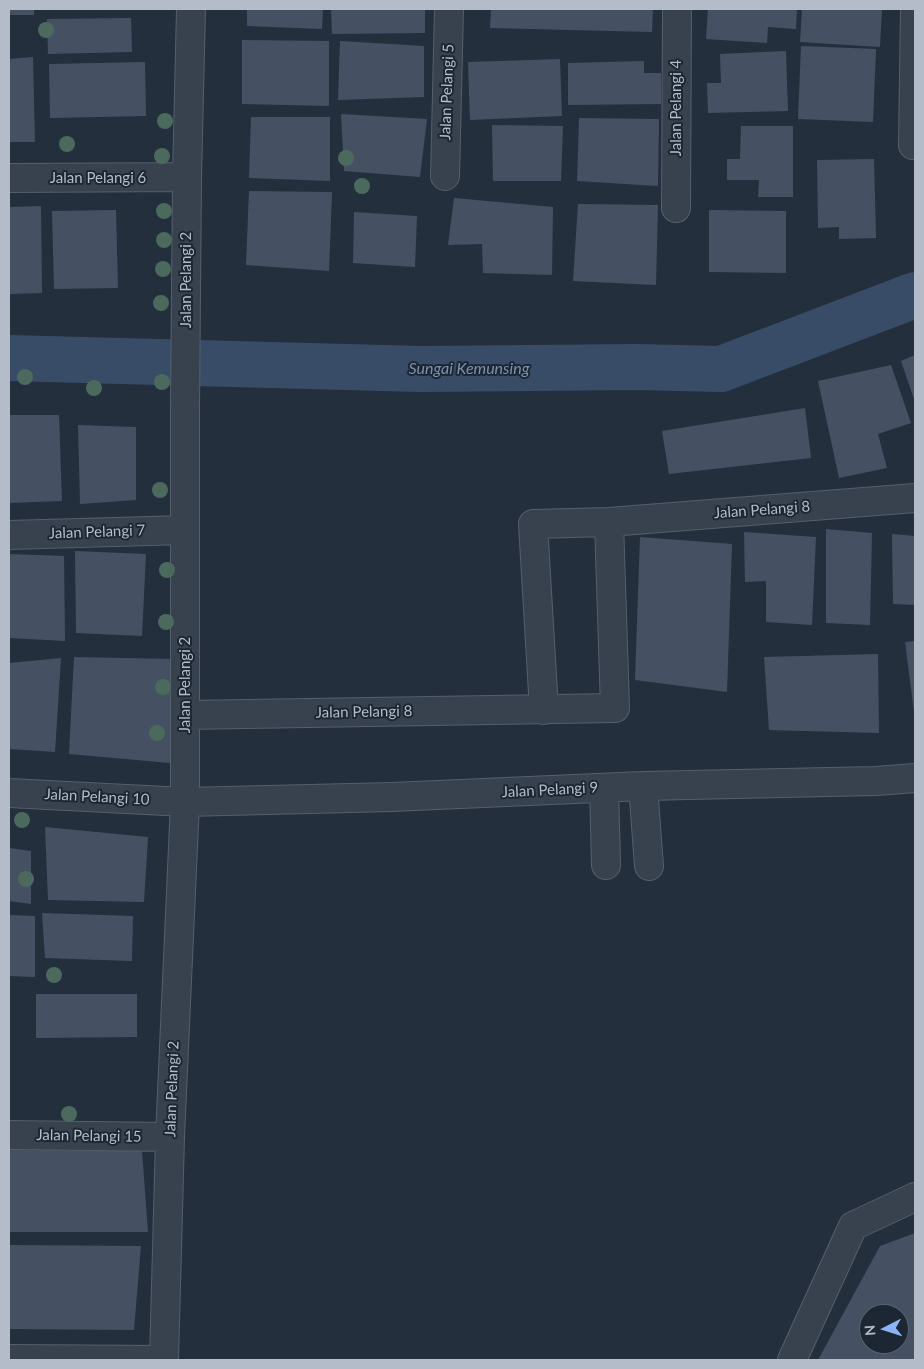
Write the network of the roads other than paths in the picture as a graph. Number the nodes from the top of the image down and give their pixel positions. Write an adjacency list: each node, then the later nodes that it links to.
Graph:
1 (191, 9): 7 (street, Jalan Pelangi 2)
2 (449, 9): 6 (street, Jalan Pelangi 5)
3 (677, 9): 9 (street, Jalan Pelangi 4)
4 (915, 9): 5 (street)
5 (913, 145)
6 (444, 176)
7 (187, 177): 8 (street, Jalan Pelangi 6); 12 (street, Jalan Pelangi 2)
8 (9, 178)
9 (676, 208)
10 (915, 498): 11 (street, Jalan Pelangi 8)
11 (609, 522): 14 (street, Jalan Pelangi 8); 14 (street, Jalan Pelangi 8)
12 (185, 530): 13 (street, Jalan Pelangi 7); 15 (street, Jalan Pelangi 2)
13 (9, 535)
14 (544, 710): 15 (street, Jalan Pelangi 8)
15 (185, 715): 20 (street, Jalan Pelangi 2)
16 (915, 778): 17 (street, Jalan Pelangi 9)
17 (643, 786): 18 (street, Jalan Pelangi 9); 22 (street)
18 (604, 788): 20 (street, Jalan Pelangi 9); 21 (street)
19 (9, 793): 20 (street, Jalan Pelangi 10)
20 (185, 802): 24 (street, Jalan Pelangi 2)
21 (606, 866)
22 (649, 866)
23 (9, 1136): 24 (street, Jalan Pelangi 15)
24 (170, 1137): 27 (street, Jalan Pelangi 2)
25 (915, 1197): 28 (street)
26 (9, 1359): 27 (street)
27 (164, 1360)
28 (792, 1360)

